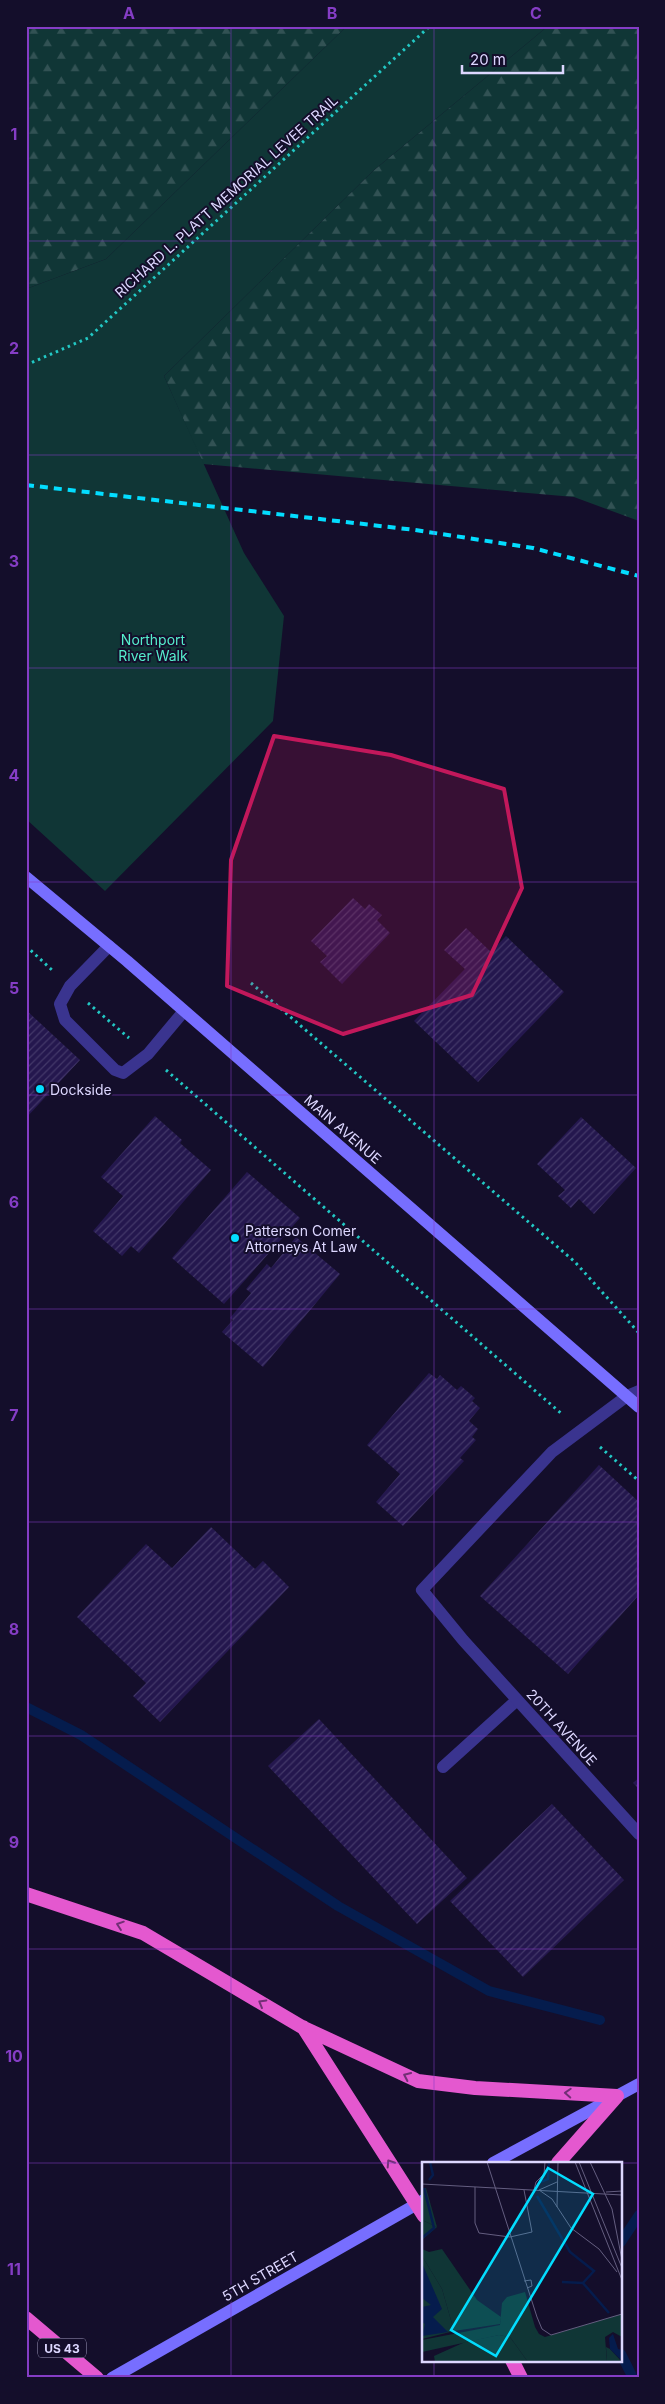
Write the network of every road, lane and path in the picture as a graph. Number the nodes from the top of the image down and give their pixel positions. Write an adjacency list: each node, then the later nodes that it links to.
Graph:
1 (430, 26): 2 (path, RICHARD L. PLATT MEMORIAL LEVEE TRAIL)
2 (26, 365)
3 (26, 877): 5 (main road, MAIN AVENUE)
4 (26, 946): 7 (path)
5 (109, 946): 7 (street); 8 (main road, MAIN AVENUE)
6 (251, 983): 10 (path)
7 (70, 986): 9 (path); 9 (street)
8 (184, 1011): 9 (street); 12 (main road, MAIN AVENUE)
9 (148, 1054): 14 (path)
10 (639, 1333)
11 (639, 1391): 12 (street)
12 (627, 1396): 13 (main road, MAIN AVENUE); 14 (street)
13 (639, 1407)
14 (580, 1431): 15 (path); 16 (street, 20TH AVENUE)
15 (639, 1481)
16 (517, 1700): 17 (street); 18 (street, 20TH AVENUE)
17 (444, 1767)
18 (639, 1834)
19 (26, 1894): 20 (highway, one-way to 19)
20 (302, 2027): 22 (highway, one-way to 20); 25 (highway, one-way to 20)
21 (639, 2084): 22 (main road)
22 (616, 2096): 23 (main road); 24 (highway)
23 (495, 2162)
24 (559, 2162)
25 (421, 2206): 29 (main road, 5TH STREET)
26 (26, 2318): 28 (highway, US 43)
27 (513, 2362): 30 (highway)
28 (97, 2378)
29 (112, 2378)
30 (521, 2378)

